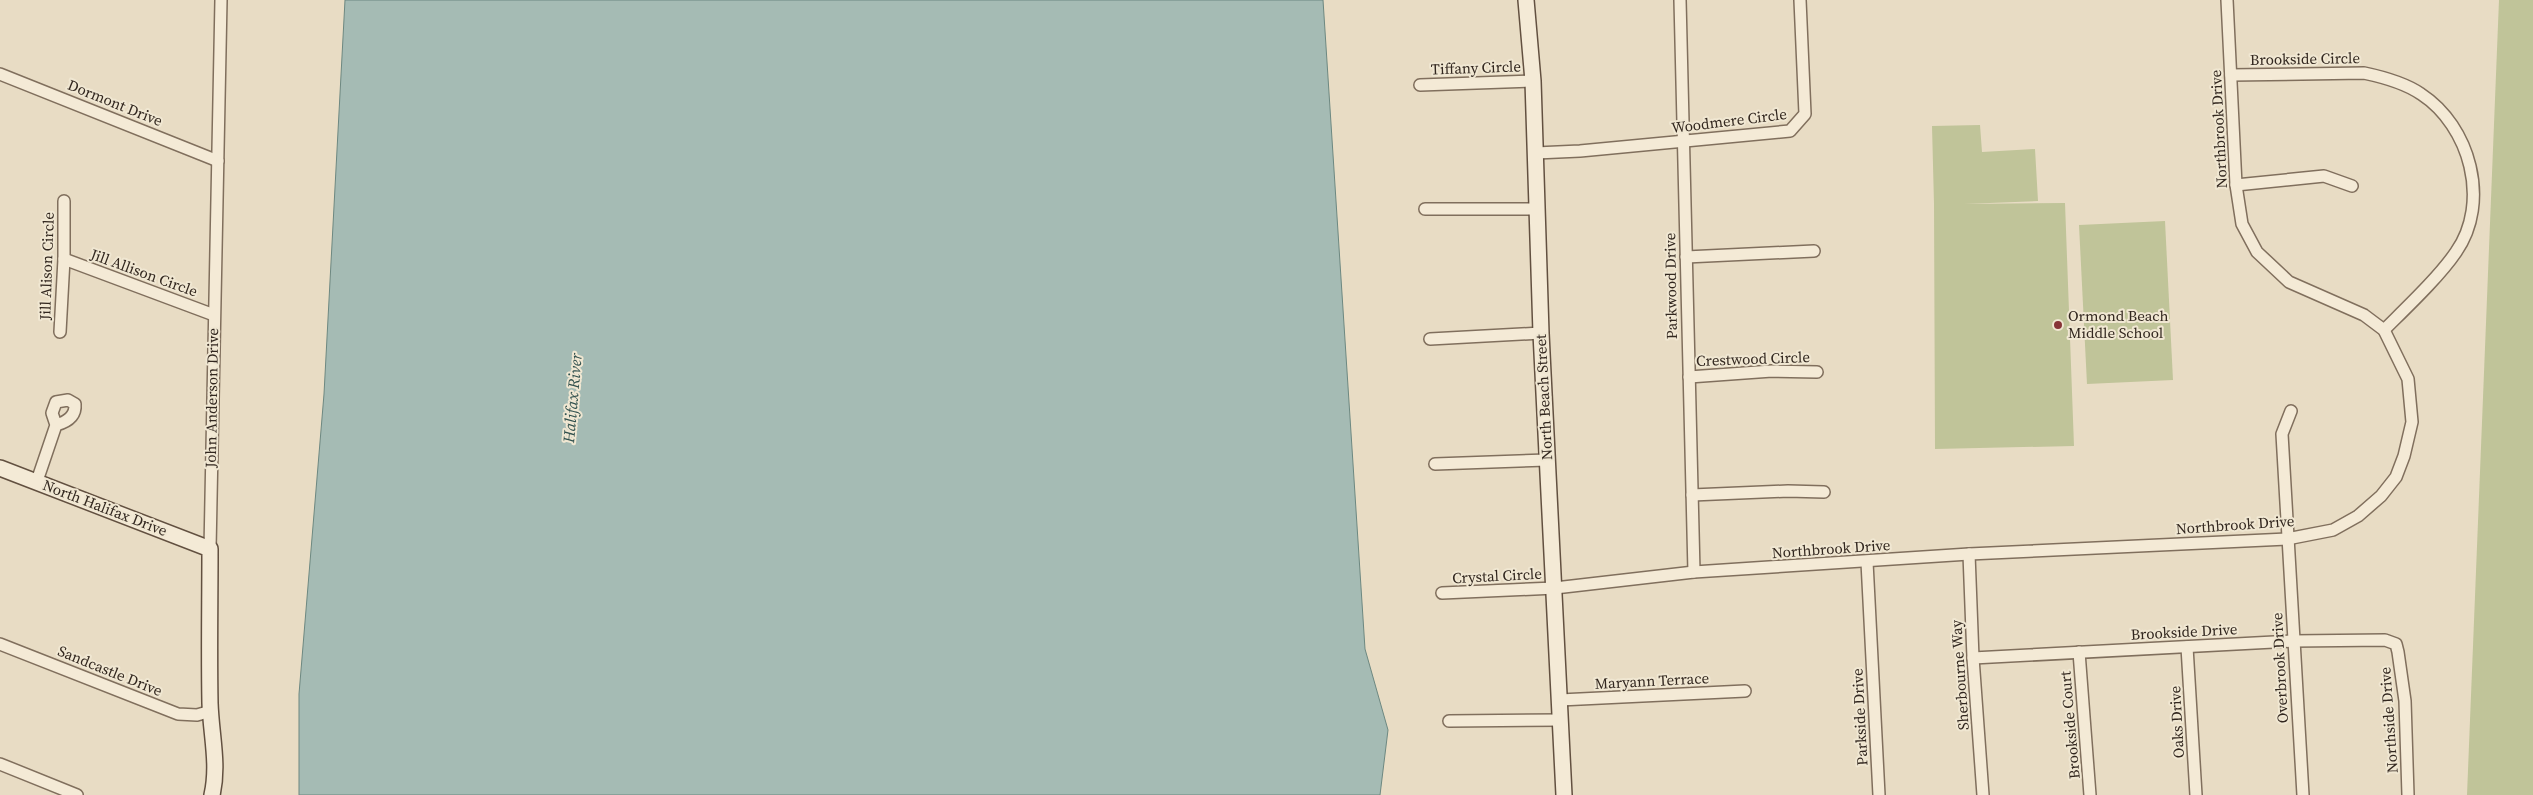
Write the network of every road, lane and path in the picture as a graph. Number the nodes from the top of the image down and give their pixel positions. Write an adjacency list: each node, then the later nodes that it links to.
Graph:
1 (222, 0): 12 (street, John Anderson Drive)
2 (1526, 0): 8 (street, North Beach Street)
3 (1680, 0): 10 (street, Parkwood Drive)
4 (1800, 0): 10 (street, Woodmere Circle)
5 (2227, 0): 7 (street, Northbrook Drive)
6 (0, 74): 12 (street, Dormont Drive)
7 (2231, 75): 13 (street, Northbrook Drive); 22 (street, Brookside Circle)
8 (1533, 81): 9 (street, Tiffany Circle); 11 (street, North Beach Street)
9 (1420, 84)
10 (1683, 142): 11 (street, Woodmere Circle); 19 (street, Parkwood Drive)
11 (1536, 153): 17 (street, North Beach Street)
12 (218, 161): 21 (street, John Anderson Drive)
13 (2236, 185): 14 (street); 22 (street, Northbrook Drive)
14 (2352, 186)
15 (64, 201): 20 (street, Jill Alison Circle)
16 (1425, 209): 17 (street)
17 (1537, 209): 24 (street, North Beach Street)
18 (1814, 250): 19 (street)
19 (1686, 257): 27 (street, Parkwood Drive)
20 (64, 259): 21 (street, Jill Allison Circle); 23 (street, Jill Alison Circle)
21 (214, 315): 37 (street, John Anderson Drive)
22 (2384, 330): 36 (street, Northbrook Drive)
23 (60, 332)
24 (1541, 334): 25 (street); 30 (street, North Beach Street)
25 (1430, 338)
26 (1818, 372): 27 (street, Crestwood Circle)
27 (1689, 377): 35 (street, Parkwood Drive)
28 (2291, 411): 36 (street, Overbrook Drive)
29 (56, 425): 33 (street)
30 (1548, 460): 31 (street); 41 (street, North Beach Street)
31 (1435, 464)
32 (0, 468): 33 (street, North Halifax Drive)
33 (37, 481): 37 (street, North Halifax Drive)
34 (1824, 492): 35 (street)
35 (1692, 495): 40 (street, Parkwood Drive)
36 (2288, 539): 38 (street, Northbrook Drive); 43 (street, Overbrook Drive)
37 (210, 549): 51 (street, John Anderson Drive)
38 (1969, 554): 39 (street, Northbrook Drive); 48 (street, Sherbourne Way)
39 (1868, 562): 40 (street, Northbrook Drive); 58 (street, Parkside Drive)
40 (1694, 572): 41 (street, Northbrook Drive)
41 (1555, 588): 42 (street, Crystal Circle); 50 (street, North Beach Street)
42 (1442, 593)
43 (2294, 641): 45 (street, Brookside Drive); 46 (street, Brookside Drive); 62 (street, Overbrook Drive)
44 (0, 644): 51 (street, Sandcastle Drive)
45 (2396, 644): 63 (street, Northside Drive)
46 (2187, 647): 47 (street, Brookside Drive); 61 (street, Oaks Drive)
47 (2079, 652): 48 (street, Brookside Drive); 60 (street, Brookside Court)
48 (1973, 658): 59 (street, Sherbourne Way)
49 (1745, 691): 50 (street, Maryann Terrace)
50 (1560, 700): 52 (street, North Beach Street)
51 (211, 710): 56 (street, John Anderson Drive)
52 (1561, 720): 53 (street); 57 (street, North Beach Street)
53 (1449, 721)
54 (0, 764): 55 (street)
55 (77, 795)
56 (212, 795)
57 (1564, 795)
58 (1879, 795)
59 (1983, 795)
60 (2090, 795)
61 (2196, 795)
62 (2303, 795)
63 (2408, 795)

